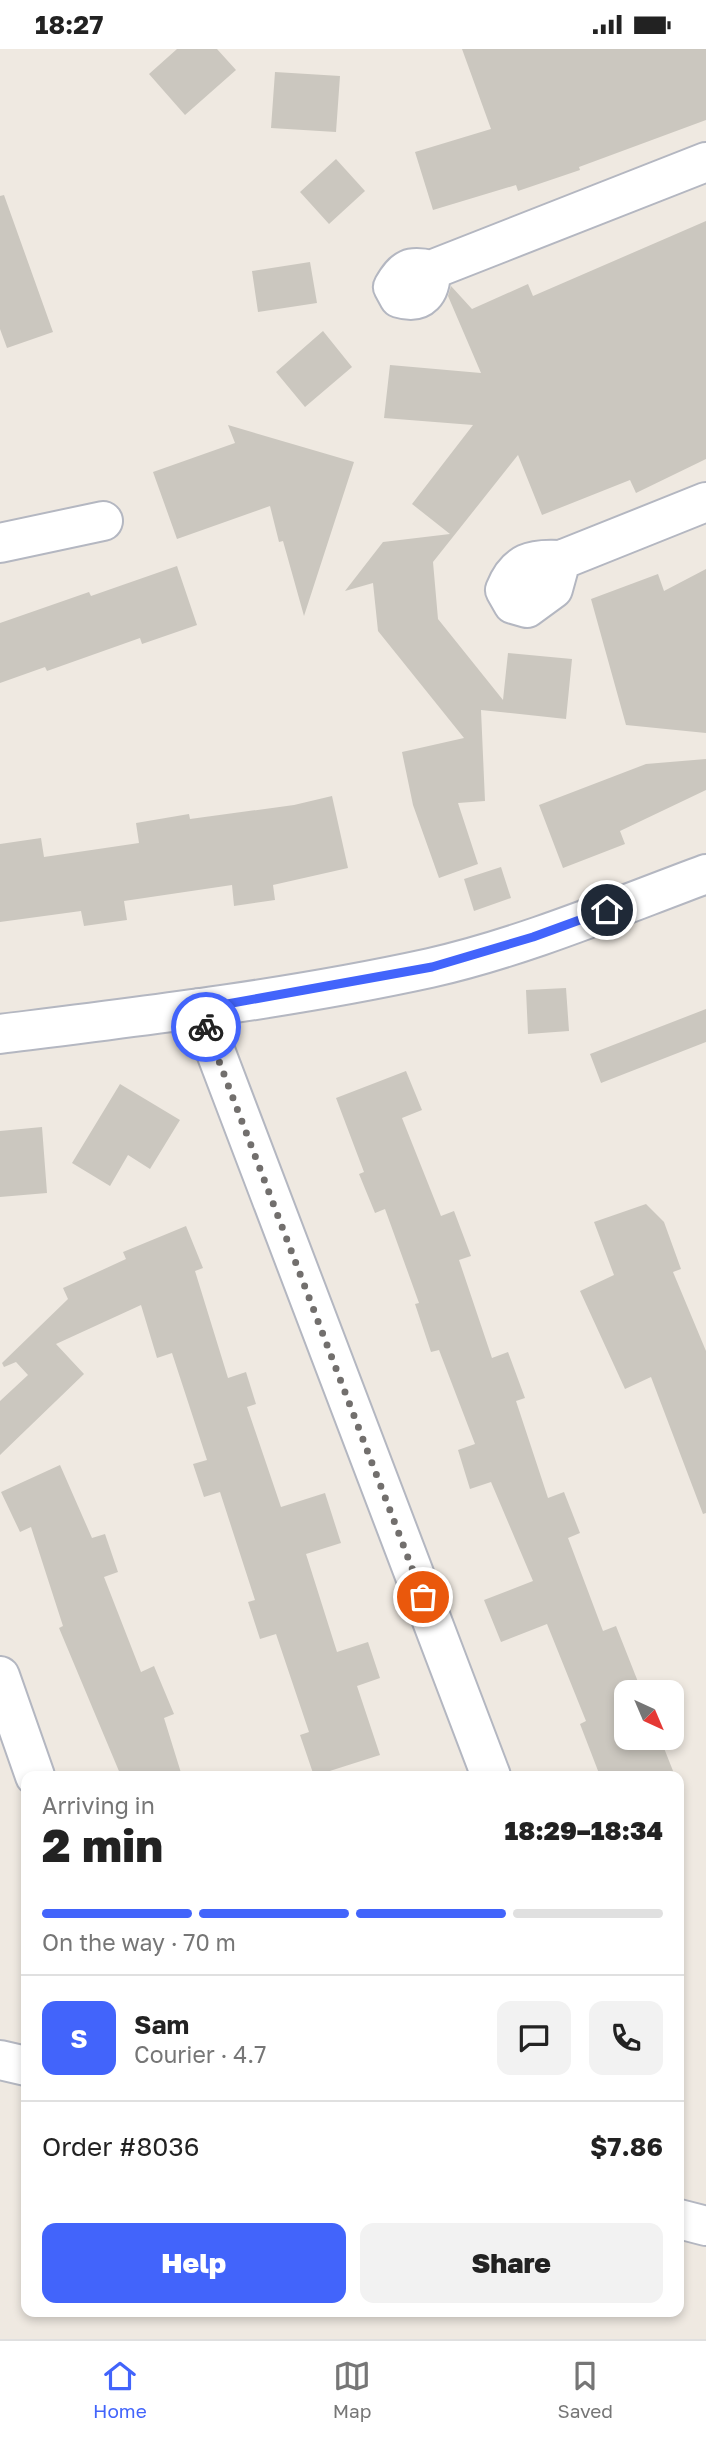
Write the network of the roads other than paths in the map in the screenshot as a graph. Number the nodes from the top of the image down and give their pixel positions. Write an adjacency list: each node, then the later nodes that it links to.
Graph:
1 (706, 162): 2 (street)
2 (431, 270)
3 (706, 502): 6 (street)
4 (103, 521): 5 (street)
5 (0, 543)
6 (561, 560)
7 (706, 874): 8 (street)
8 (199, 1009): 9 (street); 12 (street)
9 (0, 1034)
10 (1, 1679): 11 (street)
11 (33, 1771)
12 (489, 1771)
13 (0, 2060): 14 (street)
14 (21, 2065)
15 (684, 2220): 16 (street)
16 (706, 2226)

